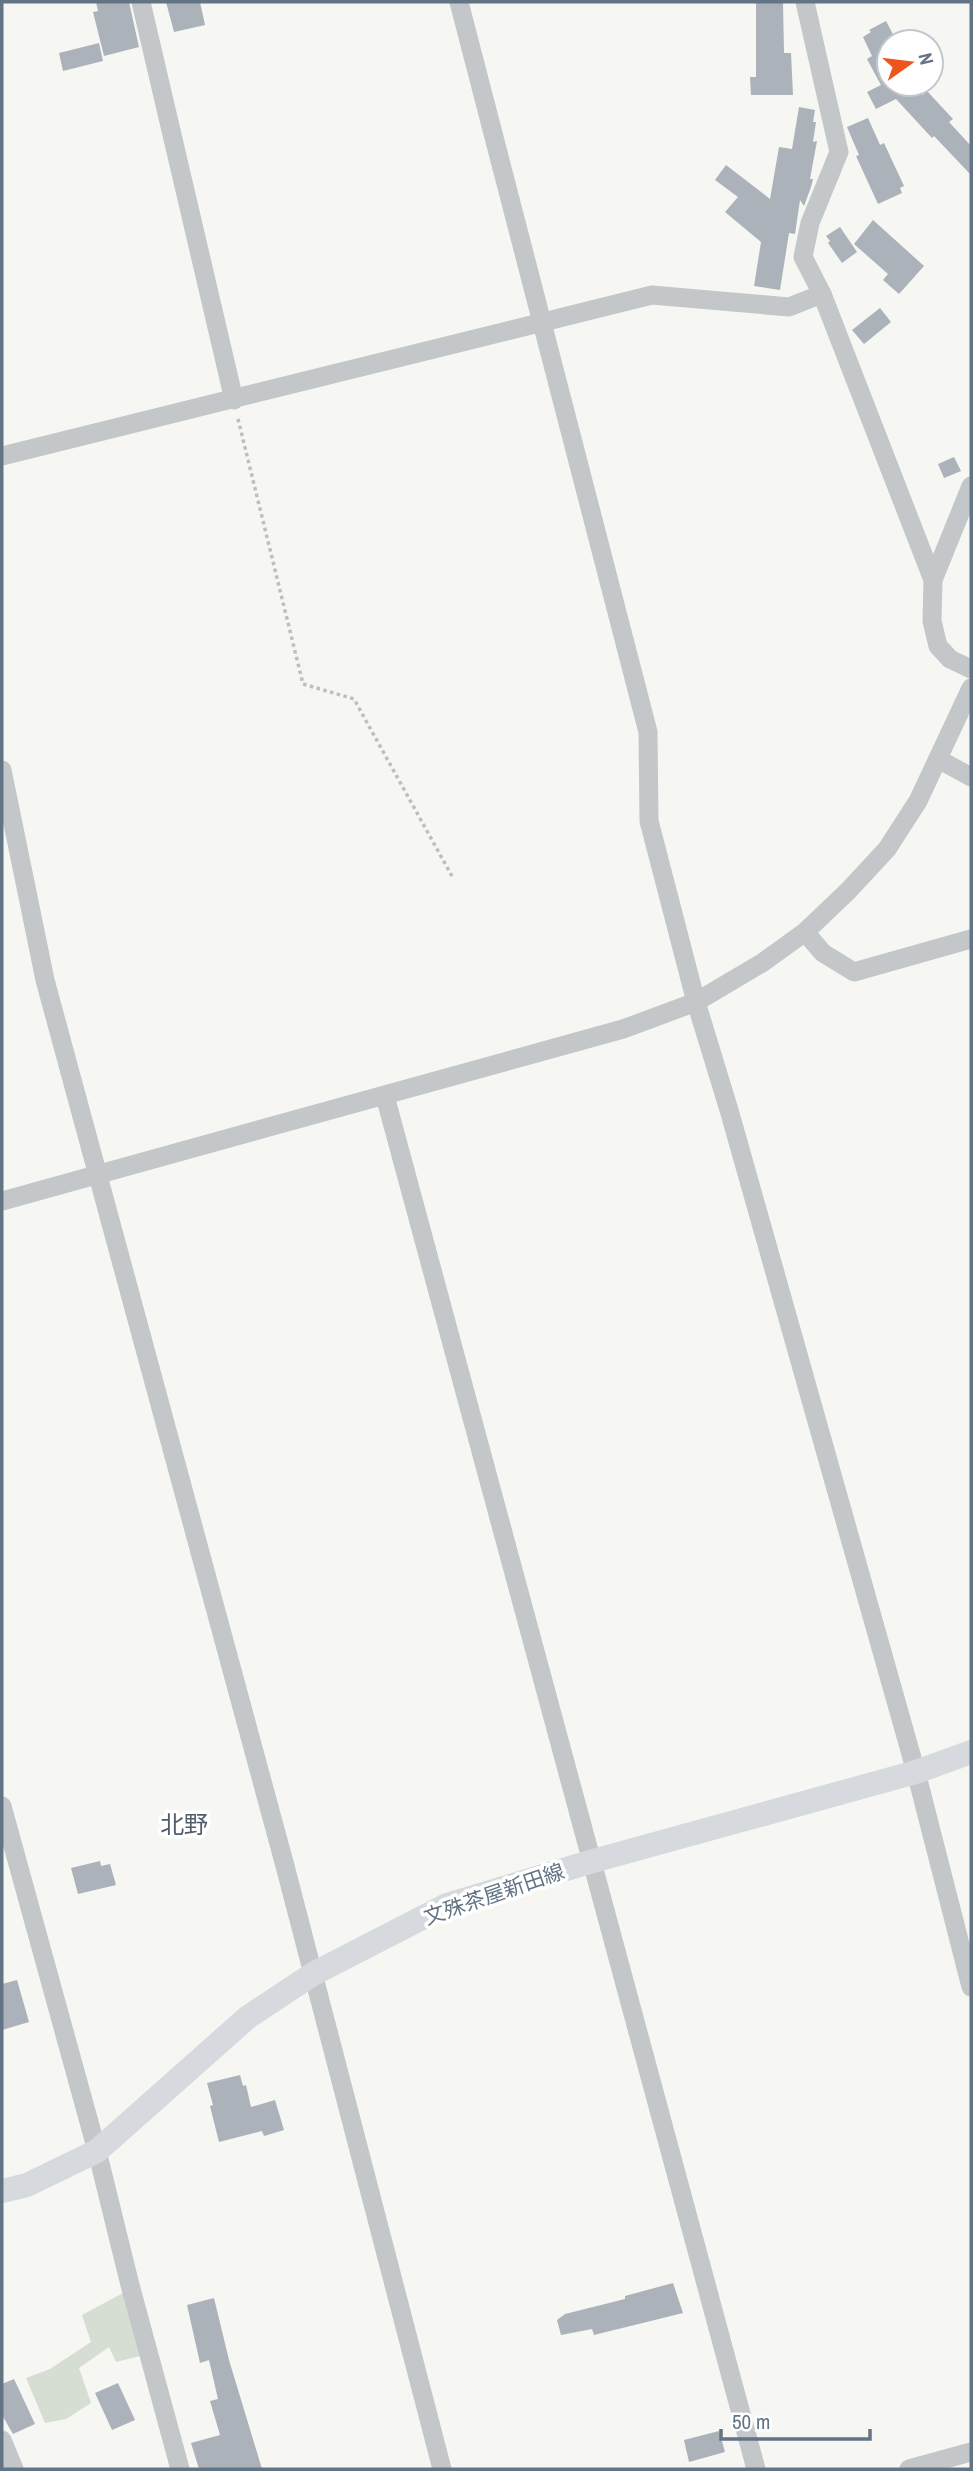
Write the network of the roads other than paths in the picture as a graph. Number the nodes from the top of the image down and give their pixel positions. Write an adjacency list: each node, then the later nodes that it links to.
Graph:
1 (141, 2): 6 (street)
2 (459, 2): 5 (street)
3 (805, 2): 4 (street)
4 (822, 294): 5 (street); 9 (street)
5 (541, 322): 6 (street); 17 (street)
6 (234, 400): 7 (street)
7 (2, 456)
8 (971, 486): 9 (street)
9 (933, 580): 10 (street)
10 (971, 669)
11 (971, 688): 12 (street)
12 (938, 759): 14 (street); 15 (street)
13 (2, 770): 19 (street)
14 (971, 777)
15 (805, 932): 16 (street); 17 (street)
16 (971, 939)
17 (696, 1002): 18 (street); 22 (street)
18 (385, 1096): 19 (street); 24 (street)
19 (97, 1175): 20 (street); 25 (street)
20 (2, 1201)
21 (971, 1752): 22 (main road, 文殊茶屋新田線)
22 (916, 1772): 24 (main road, 文殊茶屋新田線); 26 (street)
23 (2, 1806): 27 (street)
24 (593, 1861): 25 (main road, 文殊茶屋新田線); 34 (street)
25 (313, 1974): 27 (main road, 文殊茶屋新田線); 33 (street)
26 (971, 1987)
27 (97, 2151): 28 (main road, 文殊茶屋新田線); 32 (street)
28 (2, 2191)
29 (2, 2440): 31 (street)
30 (971, 2452): 35 (street)
31 (15, 2469)
32 (180, 2469)
33 (442, 2469)
34 (756, 2469)
35 (909, 2469)

